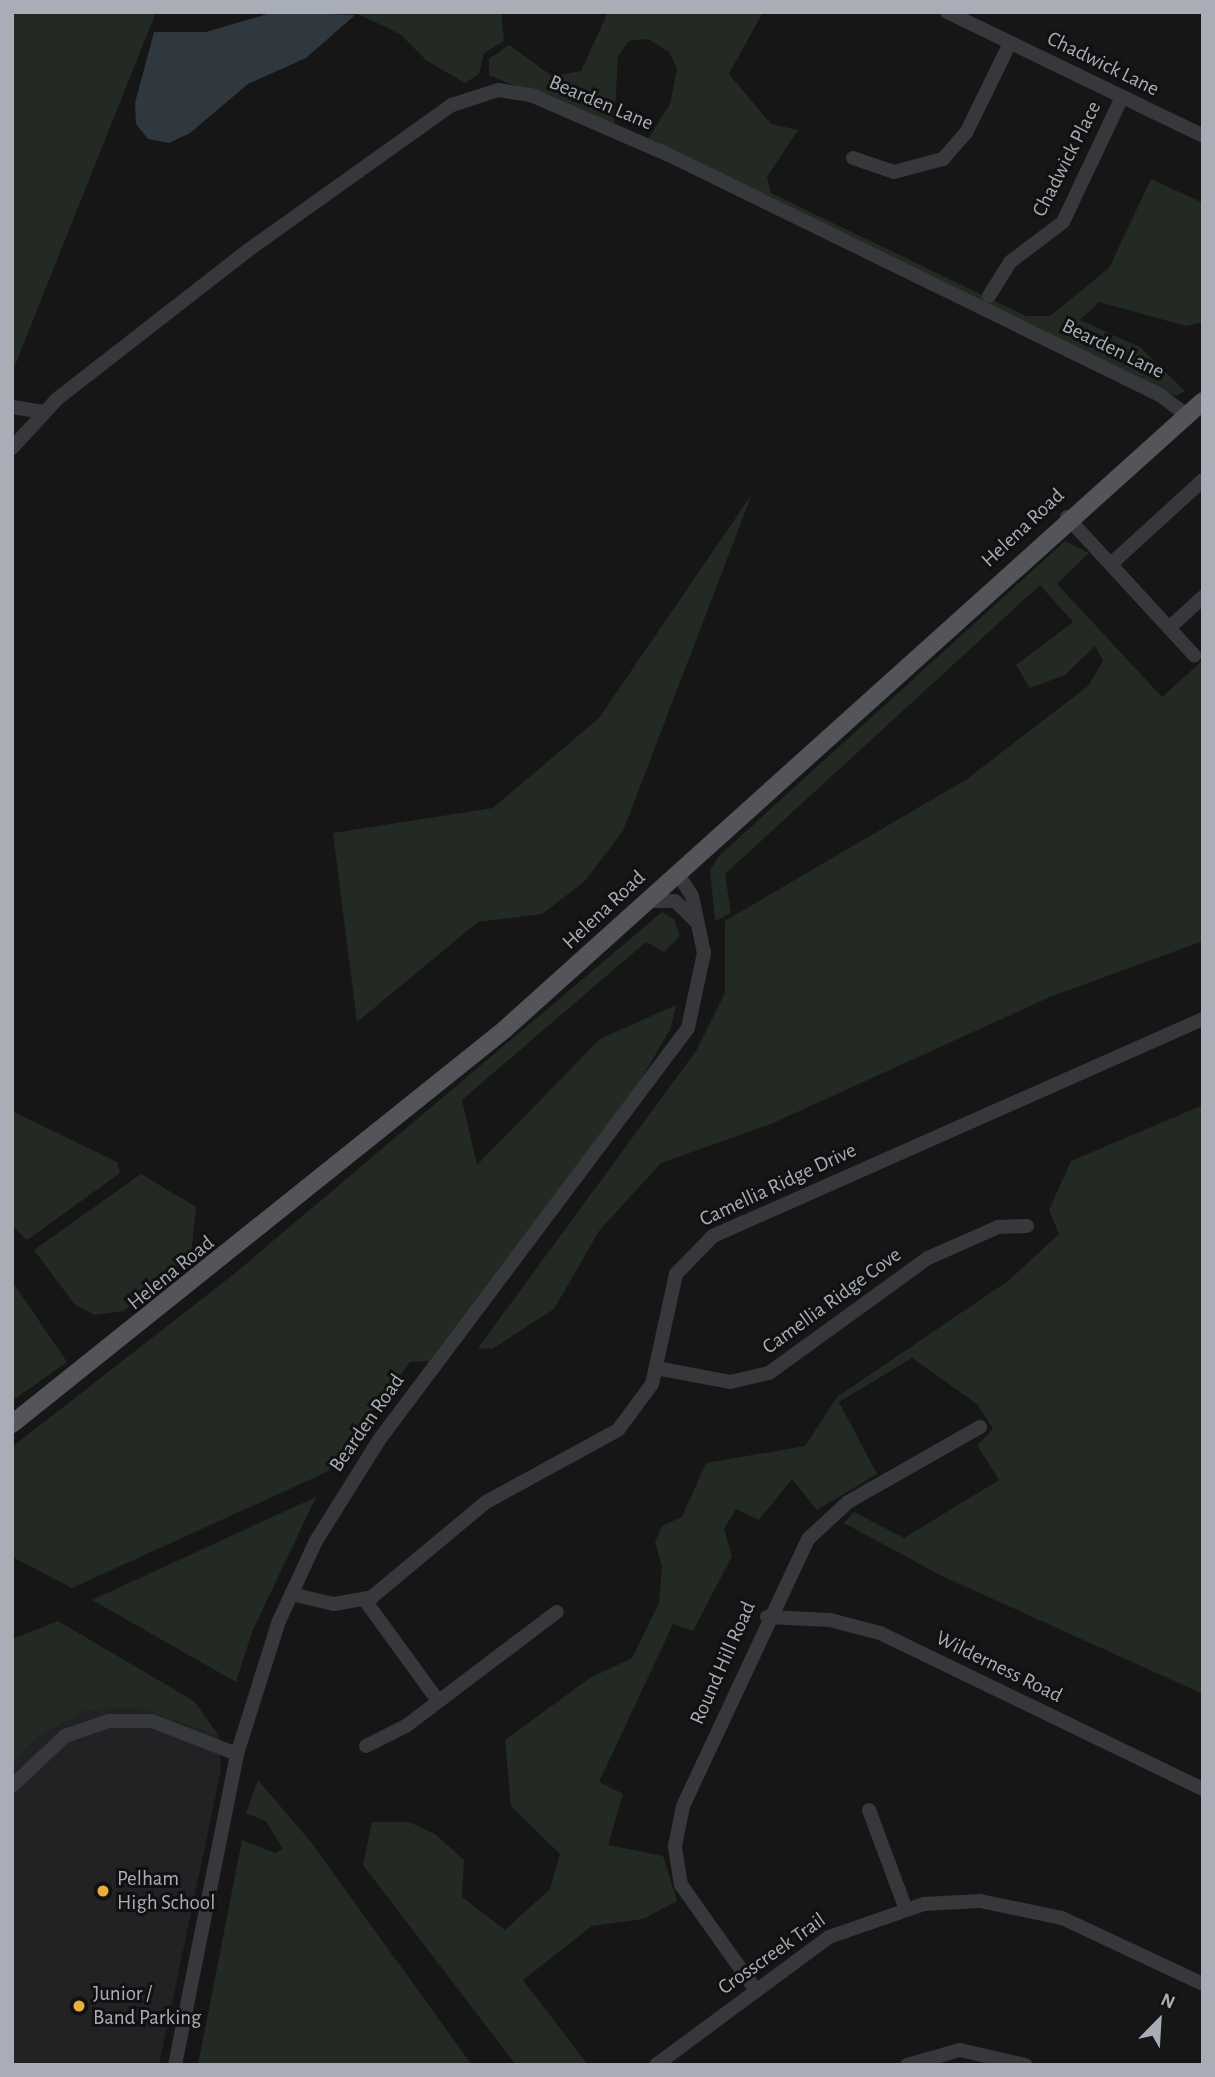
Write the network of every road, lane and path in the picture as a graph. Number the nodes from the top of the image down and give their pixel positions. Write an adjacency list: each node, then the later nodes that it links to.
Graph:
1 (947, 12): 2 (street, Chadwick Lane)
2 (1010, 43): 3 (street, Chadwick Lane); 5 (street)
3 (1122, 97): 4 (street, Chadwick Lane); 6 (street, Chadwick Place)
4 (1203, 136)
5 (853, 158)
6 (989, 296)
7 (1203, 401): 10 (main road, Helena Road)
8 (12, 407): 9 (street)
9 (45, 412): 10 (street, Bearden Lane); 11 (street, Bearden Lane)
10 (1185, 414): 13 (main road, Helena Road)
11 (12, 448)
12 (1203, 480): 14 (street)
13 (1067, 517): 14 (street); 18 (main road, Helena Road)
14 (1111, 564): 16 (street)
15 (1203, 597): 16 (street)
16 (1169, 628): 17 (street)
17 (1194, 656)
18 (677, 873): 19 (main road, Helena Road); 20 (street, Bearden Road)
19 (648, 901): 20 (street); 24 (main road, Helena Road)
20 (699, 926): 26 (street, Bearden Road)
21 (1203, 1018): 23 (street, Camellia Ridge Drive)
22 (1027, 1226): 23 (street, Camellia Ridge Cove)
23 (656, 1368): 27 (street, Camellia Ridge Drive)
24 (12, 1424)
25 (981, 1427): 29 (street, Round Hill Road)
26 (290, 1594): 27 (street); 32 (street, Bearden Road)
27 (364, 1599): 30 (street)
28 (556, 1612): 30 (street)
29 (767, 1617): 34 (street, Wilderness Road); 38 (street, Round Hill Road)
30 (438, 1701): 31 (street)
31 (366, 1746)
32 (237, 1755): 33 (street); 39 (street, Bearden Road)
33 (12, 1786)
34 (1203, 1789)
35 (869, 1810): 36 (street)
36 (905, 1907): 37 (street, Crosscreek Trail); 38 (street, Crosscreek Trail)
37 (1203, 1984)
38 (755, 1989): 40 (street, Crosscreek Trail)
39 (174, 2065)
40 (656, 2065)
41 (907, 2065): 42 (street)
42 (1025, 2065)

